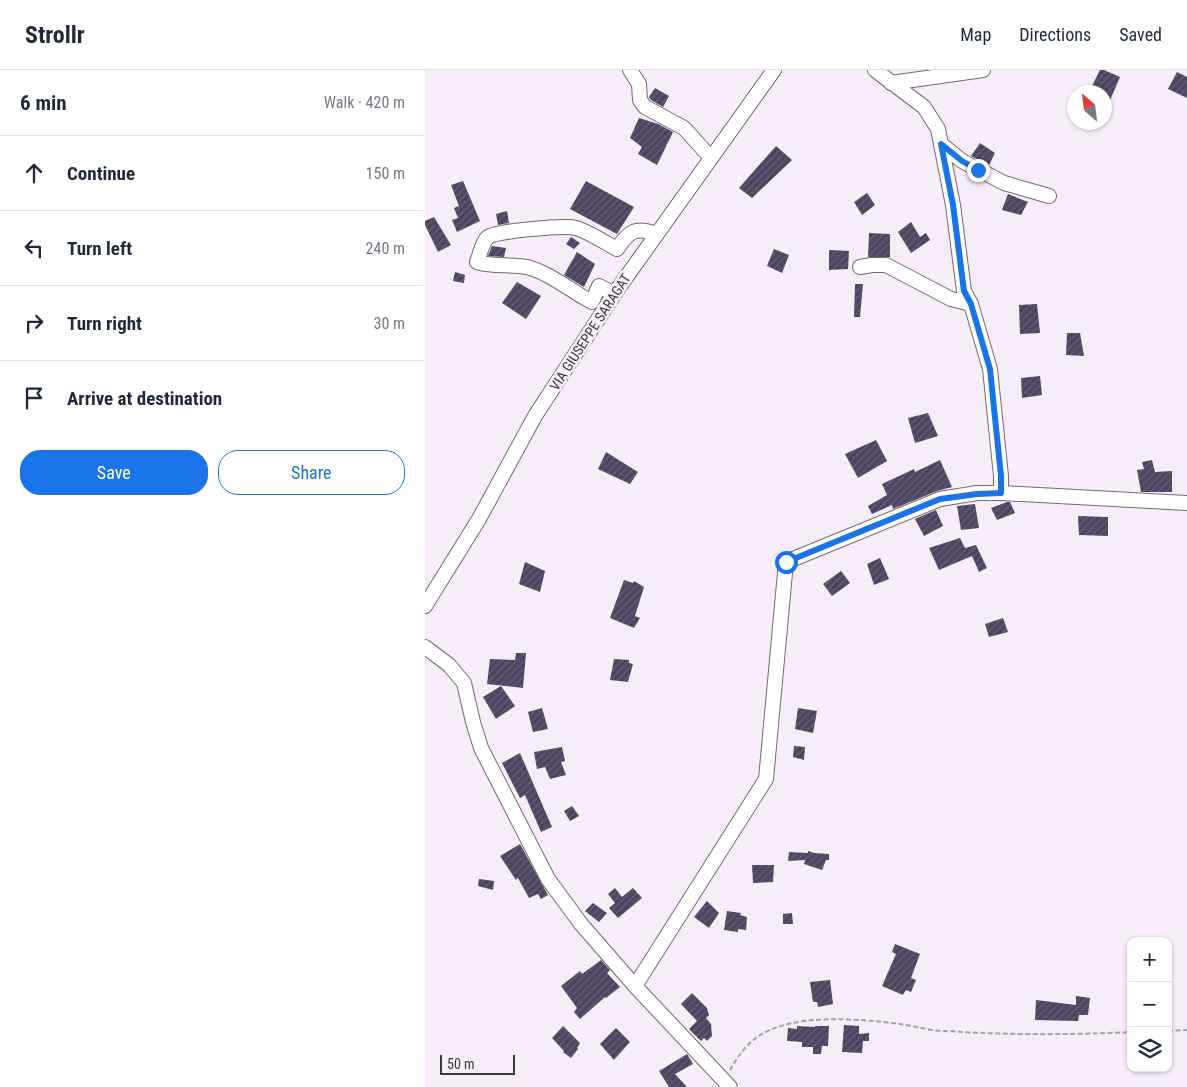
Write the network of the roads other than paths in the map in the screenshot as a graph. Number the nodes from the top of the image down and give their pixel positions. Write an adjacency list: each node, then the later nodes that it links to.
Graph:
1 (630, 70): 8 (street)
2 (774, 70): 8 (street, VIA GIUSEPPE SARAGAT)
3 (875, 70): 6 (street)
4 (904, 70): 6 (street)
5 (983, 70): 6 (street)
6 (891, 83): 7 (street)
7 (941, 144): 9 (street); 13 (street)
8 (711, 158): 10 (street, VIA GIUSEPPE SARAGAT)
9 (1049, 196)
10 (657, 234): 12 (street, VIA GIUSEPPE SARAGAT); 12 (street)
11 (860, 267): 13 (street)
12 (614, 294): 16 (street, VIA GIUSEPPE SARAGAT)
13 (971, 304): 14 (street)
14 (1001, 493): 15 (street); 18 (street)
15 (1187, 503)
16 (425, 606)
17 (425, 647): 18 (street)
18 (635, 986): 19 (street)
19 (727, 1084)

